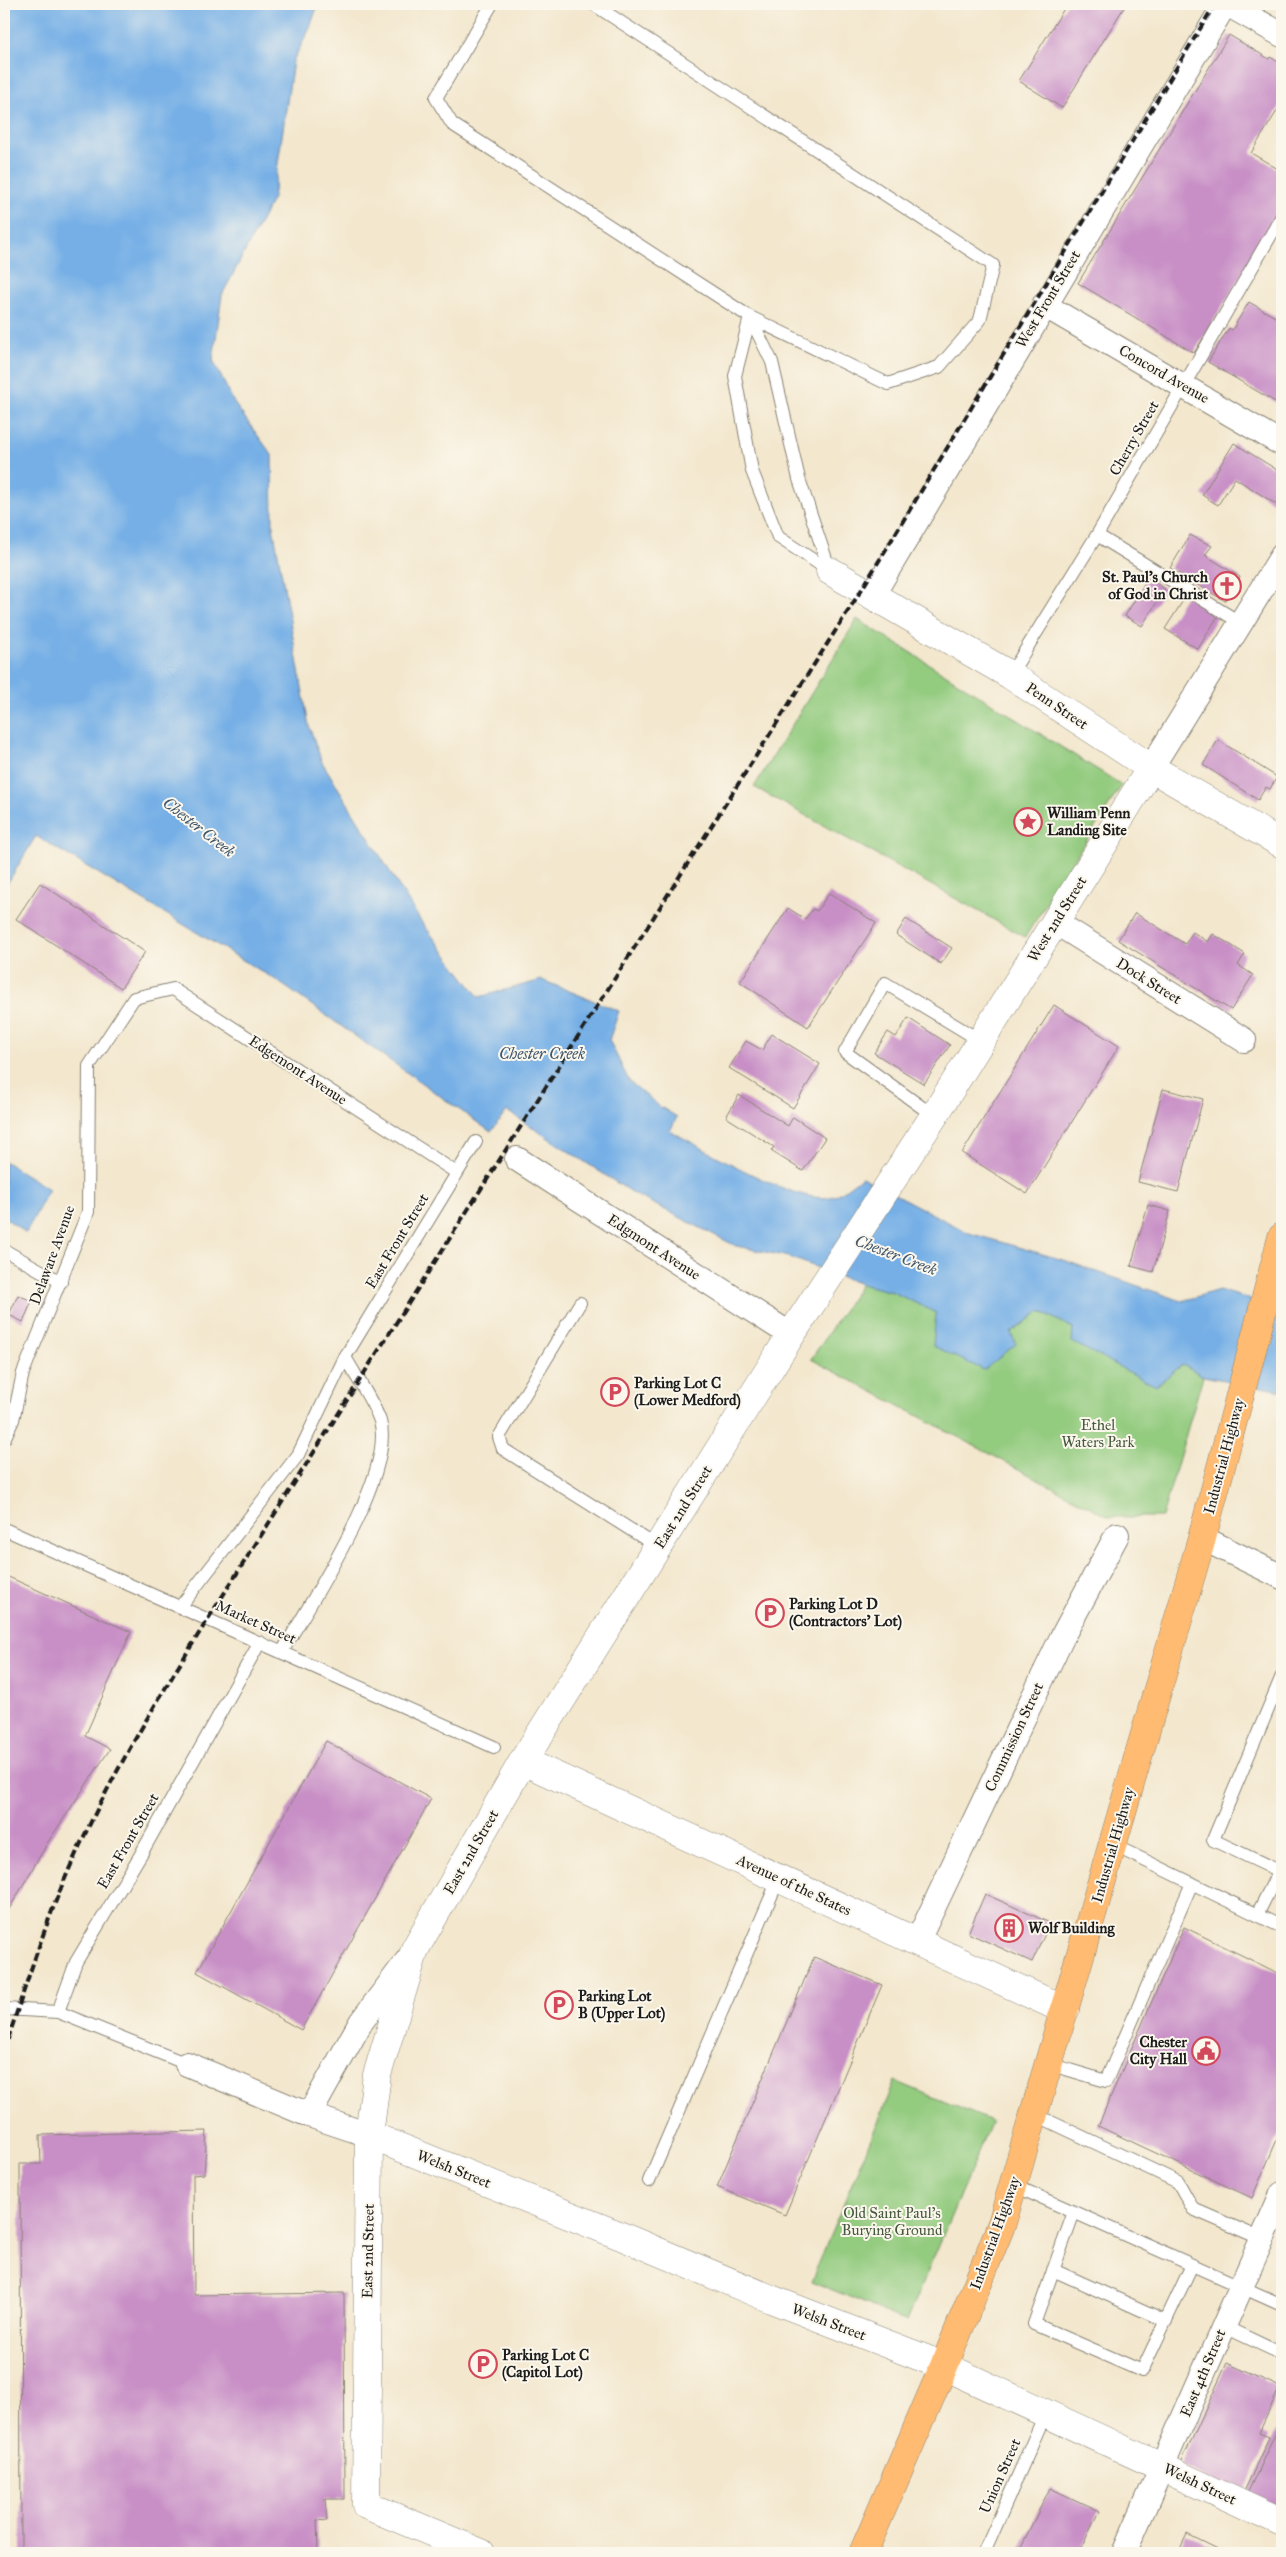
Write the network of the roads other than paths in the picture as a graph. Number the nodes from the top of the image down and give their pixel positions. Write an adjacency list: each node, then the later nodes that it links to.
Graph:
1 (492, 4): 7 (lane)
2 (593, 4): 7 (lane)
3 (1226, 4): 4 (street); 6 (street, West Front Street)
4 (1282, 35)
5 (1282, 216): 8 (lane, Cherry Street)
6 (1044, 305): 8 (street, Concord Avenue); 13 (street, West Front Street)
7 (750, 317): 12 (lane); 12 (lane)
8 (1184, 386): 9 (street, Concord Avenue); 10 (lane, Cherry Street)
9 (1282, 444)
10 (1097, 535): 14 (lane); 15 (lane, Cherry Street)
11 (1282, 556): 14 (street, West 2nd Street)
12 (830, 571): 13 (street, Penn Street)
13 (872, 596): 15 (street, Penn Street)
14 (1241, 623): 16 (street, West 2nd Street)
15 (1010, 674): 16 (street, Penn Street)
16 (1150, 768): 17 (street, Penn Street); 18 (street, West 2nd Street)
17 (1282, 844)
18 (1055, 922): 20 (street, Dock Street); 21 (street, West 2nd Street)
19 (134, 998): 25 (lane, Edgemont Avenue); 29 (lane, Delaware Avenue)
20 (1244, 1040)
21 (980, 1041): 22 (street, West 2nd Street); 22 (lane)
22 (934, 1116): 28 (street, West 2nd Street)
23 (476, 1142): 25 (lane, East Front Street)
24 (517, 1159): 31 (street, Edgmont Avenue)
25 (457, 1173): 32 (lane, East Front Street)
26 (1282, 1237): 36 (main road, Industrial Highway)
27 (4, 1250): 29 (lane)
28 (828, 1280): 31 (street, East 2nd Street)
29 (61, 1282): 33 (lane, Delaware Avenue)
30 (580, 1303): 37 (lane)
31 (791, 1335): 37 (street, East 2nd Street)
32 (345, 1357): 39 (lane, East Front Street); 41 (lane)
33 (4, 1439)
34 (4, 1529): 39 (lane, Market Street)
35 (1117, 1535): 51 (street, Commission Street)
36 (1202, 1538): 38 (street); 45 (main road, Industrial Highway)
37 (658, 1547): 44 (street, East 2nd Street)
38 (1282, 1577)
39 (180, 1606): 40 (lane, Market Street)
40 (260, 1642): 41 (lane, Market Street); 55 (lane, East Front Street)
41 (282, 1652): 43 (lane, Market Street)
42 (1282, 1676): 46 (lane)
43 (494, 1746)
44 (523, 1760): 47 (street, Avenue of the States); 52 (street, East 2nd Street)
45 (1112, 1845): 48 (lane); 54 (main road, Industrial Highway)
46 (1281, 1867): 49 (lane)
47 (779, 1878): 51 (street, Avenue of the States); 61 (lane)
48 (1192, 1883): 49 (lane); 57 (lane)
49 (1257, 1915): 50 (lane)
50 (1282, 1927)
51 (917, 1942): 54 (street, Avenue of the States)
52 (415, 1949): 59 (street); 60 (street, East 2nd Street)
53 (4, 2009): 55 (lane)
54 (1065, 2010): 57 (main road, Industrial Highway)
55 (58, 2012): 56 (lane)
56 (187, 2064): 59 (street)
57 (1049, 2064): 58 (main road, Industrial Highway)
58 (1034, 2114): 62 (main road, Industrial Highway); 65 (lane)
59 (309, 2115): 60 (street)
60 (370, 2135): 73 (street, Welsh Street); 77 (street, East 2nd Street)
61 (649, 2181)
62 (1013, 2185): 64 (lane); 73 (main road, Industrial Highway)
63 (1282, 2194): 65 (street, East 4th Street)
64 (1074, 2212): 66 (lane); 67 (lane)
65 (1262, 2239): 68 (street, East 4th Street)
66 (1192, 2265): 68 (lane); 70 (lane)
67 (1054, 2270): 70 (lane); 70 (lane)
68 (1241, 2287): 69 (lane); 71 (street, East 4th Street)
69 (1282, 2304)
70 (1166, 2320)
71 (1223, 2326): 72 (lane); 75 (street, East 4th Street)
72 (1282, 2354)
73 (944, 2366): 74 (street, Welsh Street); 78 (main road, Industrial Highway)
74 (1046, 2412): 75 (street, Welsh Street); 79 (lane, Union Street)
75 (1162, 2466): 76 (street, Welsh Street); 80 (street, East 4th Street)
76 (1282, 2523)
77 (481, 2553)
78 (863, 2553)
79 (984, 2553)
80 (1124, 2553)

